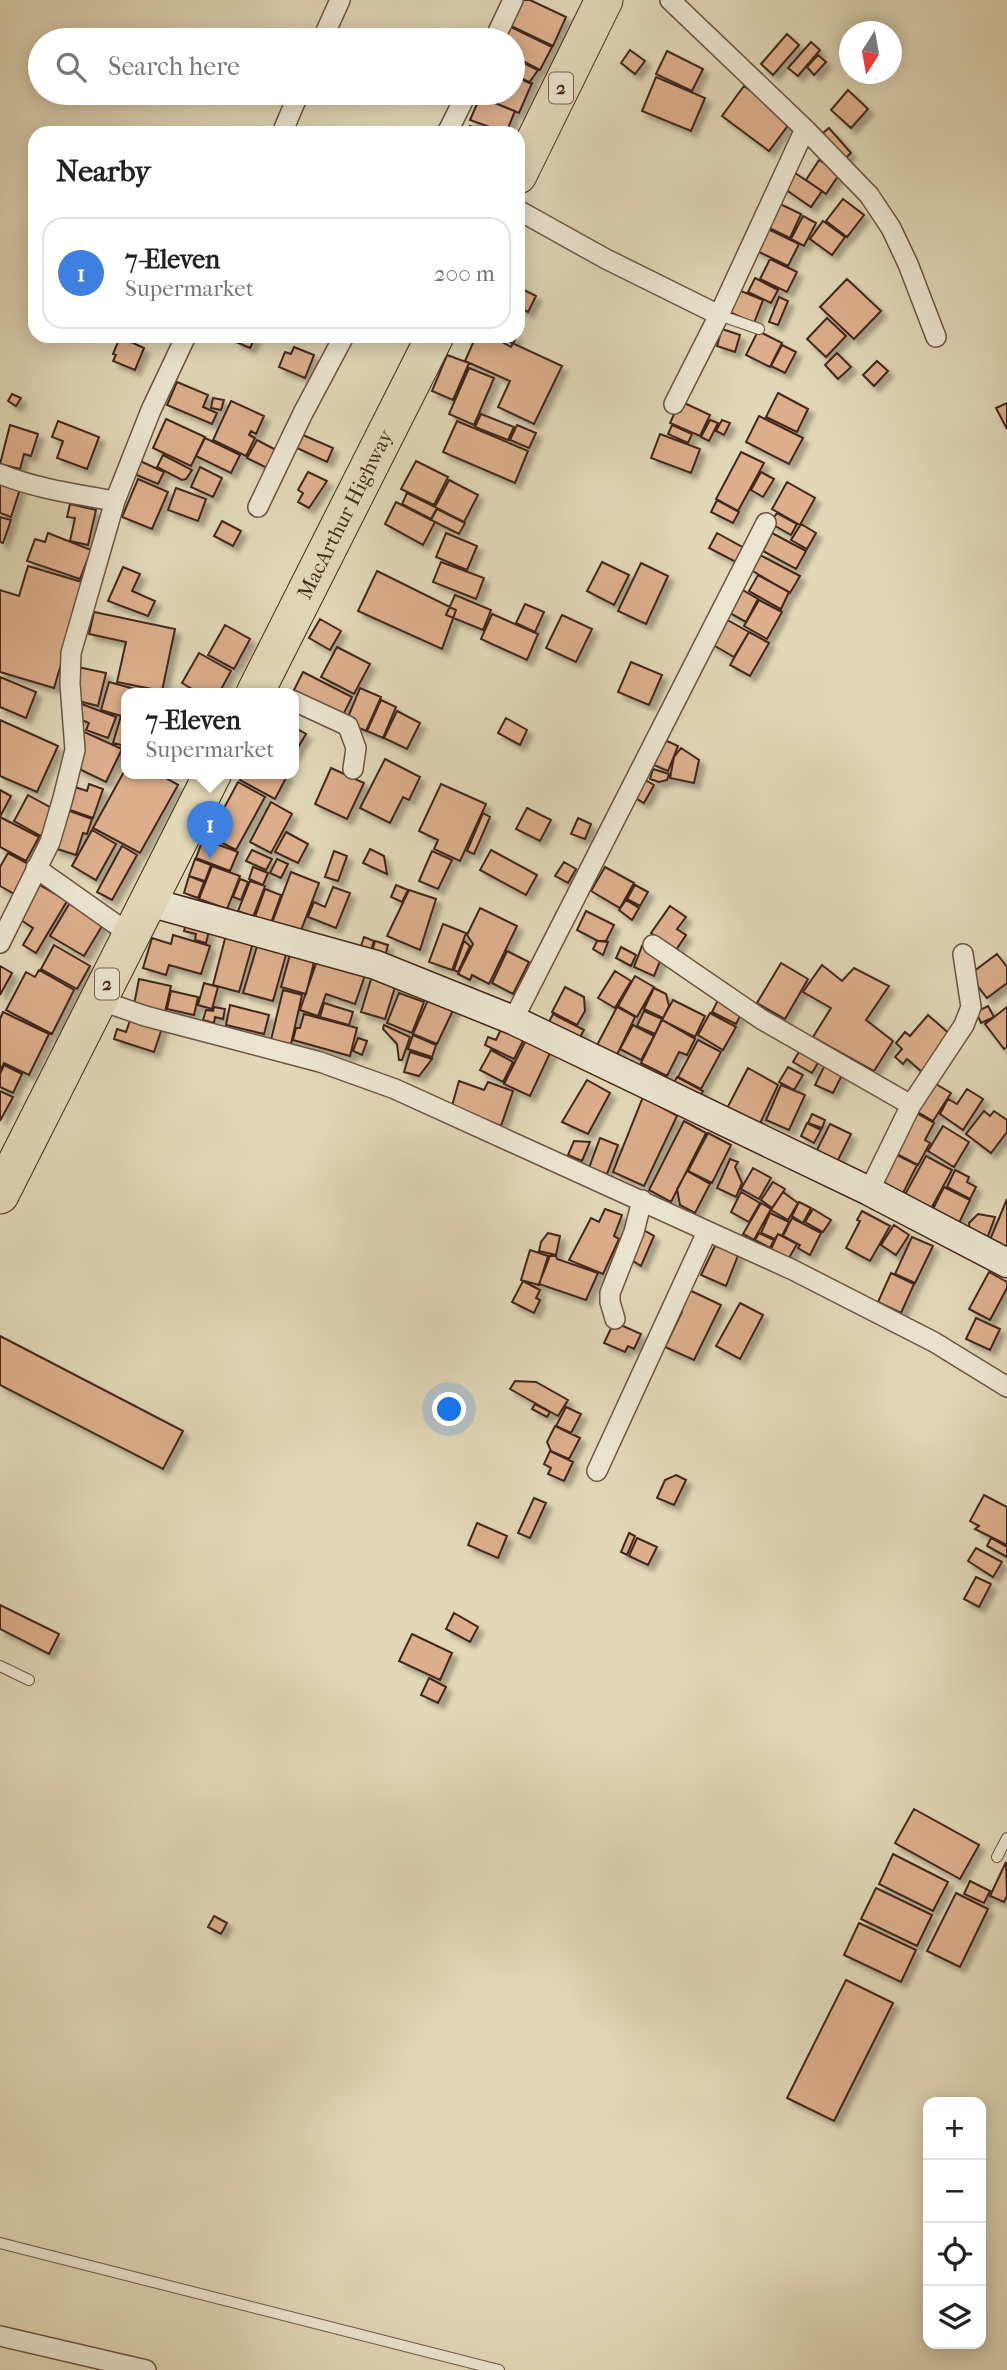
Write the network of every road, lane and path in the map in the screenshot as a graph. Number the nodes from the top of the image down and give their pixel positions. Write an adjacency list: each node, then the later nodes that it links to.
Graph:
1 (340, 0): 5 (street)
2 (513, 0): 6 (street)
3 (604, 0): 12 (highway, 2)
4 (670, 0): 11 (street)
5 (327, 28)
6 (500, 28)
7 (294, 105): 9 (street)
8 (461, 105): 10 (street)
9 (285, 126)
10 (450, 126)
11 (804, 129): 14 (street); 16 (street)
12 (525, 161)
13 (525, 214): 14 (street)
14 (719, 315): 15 (lane); 20 (street)
15 (759, 329)
16 (936, 337)
17 (183, 343): 22 (street)
18 (340, 343): 23 (street)
19 (432, 343): 25 (highway, MacArthur Highway)
20 (674, 404)
21 (0, 474): 22 (street)
22 (115, 501): 29 (street)
23 (258, 508)
24 (765, 523): 36 (street)
25 (264, 688)
26 (299, 703): 27 (street)
27 (353, 769)
28 (211, 779): 30 (highway, 2)
29 (36, 868): 31 (street); 32 (street)
30 (149, 902): 31 (highway, 2); 36 (street)
31 (131, 935): 35 (highway, 2)
32 (0, 943)
33 (653, 945): 37 (street)
34 (963, 954): 37 (street)
35 (100, 1000): 39 (highway, 2); 40 (street)
36 (513, 1020): 38 (street)
37 (911, 1105): 38 (street)
38 (869, 1191): 42 (street)
39 (0, 1195)
40 (642, 1200): 41 (street); 43 (street)
41 (707, 1232): 44 (street); 45 (street)
42 (1007, 1263)
43 (615, 1319)
44 (1007, 1387)
45 (597, 1471)
46 (0, 1666): 47 (lane)
47 (29, 1680)
48 (1007, 1838): 49 (lane)
49 (998, 1857)
50 (0, 2243): 54 (lane)
51 (0, 2336): 52 (street)
52 (80, 2362): 53 (street)
53 (146, 2370)
54 (499, 2370)

